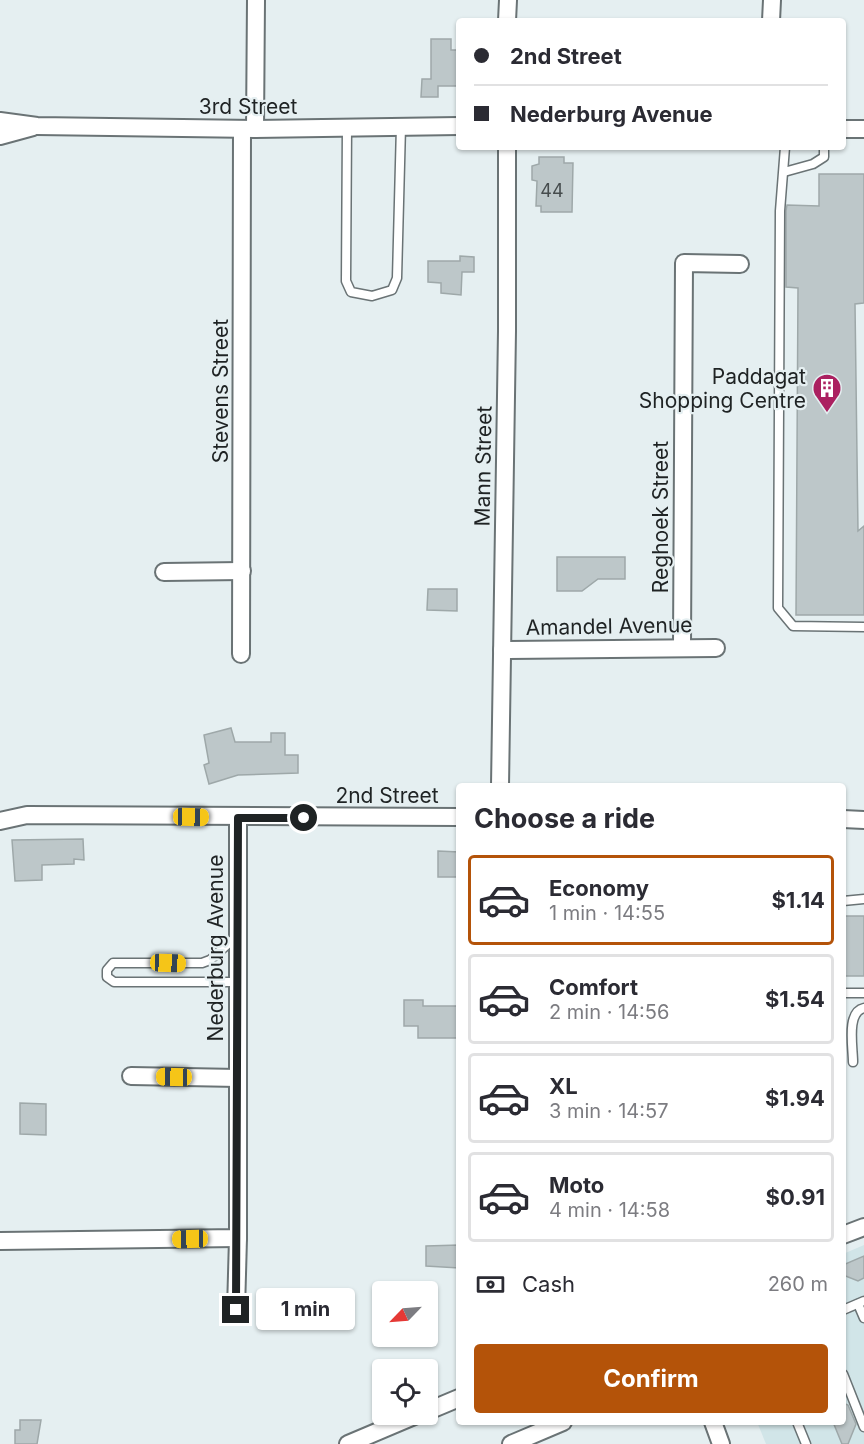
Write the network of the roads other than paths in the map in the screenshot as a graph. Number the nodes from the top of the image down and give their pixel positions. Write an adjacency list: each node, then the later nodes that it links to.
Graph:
1 (256, 0): 11 (street, Stevens Street)
2 (507, 0): 4 (street)
3 (771, 0): 5 (street)
4 (507, 18)
5 (771, 18)
6 (0, 121): 7 (street, 3rd Street)
7 (37, 126): 11 (street, 3rd Street); 14 (street, 3rd Street)
8 (401, 126): 9 (street, 3rd Street); 10 (street, 3rd Street); 10 (lane)
9 (456, 126)
10 (347, 127): 11 (street, 3rd Street)
11 (248, 129): 20 (street, Stevens Street)
12 (846, 129): 13 (street)
13 (864, 129)
14 (0, 136)
15 (507, 150): 25 (street, Mann Street)
16 (785, 150): 18 (lane)
17 (824, 150): 18 (lane)
18 (784, 172): 22 (lane)
19 (740, 264): 23 (street, Reghoek Street)
20 (242, 571): 21 (street); 26 (street, Stevens Street)
21 (164, 572)
22 (864, 627)
23 (682, 647): 24 (street, Amandel Avenue); 25 (street, Amandel Avenue)
24 (716, 648)
25 (502, 650): 27 (street, Mann Street)
26 (241, 654)
27 (500, 783)
28 (0, 808): 29 (street, 2nd Street)
29 (27, 815): 31 (street, 2nd Street); 34 (street, 2nd Street)
30 (456, 817): 31 (street, 2nd Street)
31 (238, 818): 37 (street, Nederburg Avenue)
32 (846, 819): 33 (street)
33 (864, 820)
34 (0, 821)
35 (864, 899): 36 (lane)
36 (846, 901)
37 (238, 935): 38 (street, Nederburg Avenue); 38 (lane)
38 (238, 982): 44 (street, Nederburg Avenue)
39 (846, 993): 40 (lane)
40 (864, 993)
41 (864, 1008): 42 (lane)
42 (853, 1062)
43 (131, 1076): 44 (street)
44 (238, 1078): 47 (street, Nederburg Avenue)
45 (864, 1227): 46 (street)
46 (846, 1235)
47 (238, 1238): 48 (street); 51 (street, Nederburg Avenue)
48 (0, 1241)
49 (861, 1303): 50 (lane); 52 (lane)
50 (846, 1309)
51 (236, 1310)
52 (864, 1318)
53 (846, 1382): 60 (lane)
54 (456, 1399): 55 (street)
55 (438, 1407)
56 (393, 1425): 61 (street)
57 (550, 1425): 62 (street)
58 (714, 1425): 63 (street)
59 (798, 1425): 64 (lane)
60 (864, 1427)
61 (348, 1444)
62 (511, 1444)
63 (721, 1444)
64 (806, 1444)

